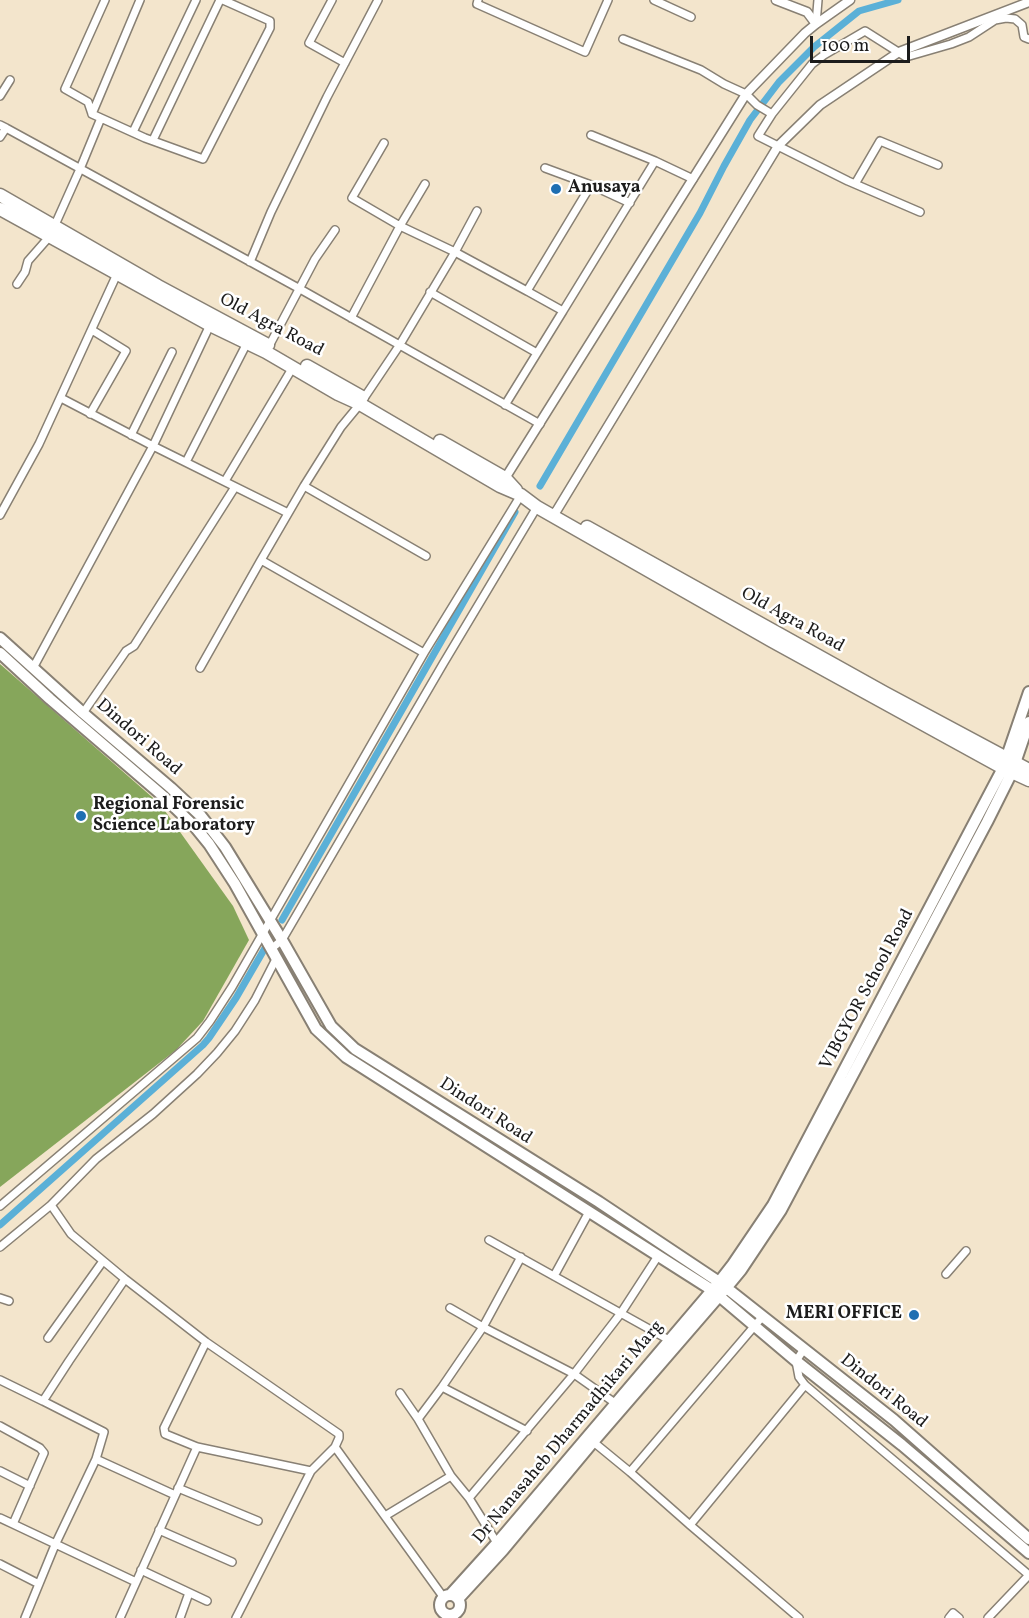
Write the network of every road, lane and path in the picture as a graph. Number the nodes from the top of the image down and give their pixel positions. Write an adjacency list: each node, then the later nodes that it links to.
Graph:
1 (105, 0): 24 (street)
2 (140, 0): 24 (street)
3 (196, 0): 27 (street)
4 (222, 0): 30 (street); 30 (street)
5 (332, 0): 19 (street)
6 (378, 0): 19 (street)
7 (478, 0): 8 (street)
8 (608, 0)
9 (654, 0): 14 (street)
10 (776, 0): 15 (street)
11 (818, 0): 15 (street)
12 (850, 0): 15 (street)
13 (1029, 2): 18 (street)
14 (691, 17)
15 (816, 24): 21 (street)
16 (623, 39): 21 (street)
17 (1029, 39): 18 (street)
18 (899, 52): 23 (street); 32 (street)
19 (345, 63): 50 (street)
20 (10, 80): 22 (street)
21 (746, 94): 23 (street); 37 (street)
22 (0, 96)
23 (770, 113): 32 (street)
24 (92, 114): 25 (street)
25 (101, 118): 27 (street); 36 (street)
26 (3, 126): 29 (street); 36 (street)
27 (133, 132): 30 (street)
28 (591, 135): 33 (street)
29 (0, 137)
30 (153, 140)
31 (384, 143): 46 (street)
32 (778, 146): 39 (street); 81 (street)
33 (655, 161): 37 (street); 42 (street)
34 (938, 165): 39 (street)
35 (545, 168): 40 (street)
36 (80, 169): 48 (street); 50 (street)
37 (693, 179): 70 (street)
38 (424, 184): 46 (street)
39 (855, 184): 45 (street)
40 (591, 185): 42 (street); 54 (street)
41 (0, 195): 48 (highway, Old Agra Road)
42 (630, 203): 56 (street)
43 (0, 209): 48 (highway)
44 (477, 211): 49 (street)
45 (920, 212)
46 (400, 226): 49 (street); 57 (street)
47 (335, 230): 53 (street)
48 (52, 232): 51 (highway); 52 (street); 62 (highway, Old Agra Road)
49 (455, 252): 54 (street); 55 (street)
50 (250, 262): 53 (street)
51 (117, 274): 58 (highway); 59 (street)
52 (17, 284)
53 (300, 289): 57 (street); 62 (street)
54 (527, 291): 56 (street)
55 (430, 292): 61 (street); 64 (street)
56 (563, 311): 64 (street)
57 (351, 318): 61 (street)
58 (210, 326): 60 (highway); 72 (street)
59 (92, 330): 66 (street); 69 (street)
60 (247, 343): 62 (highway); 73 (street)
61 (399, 346): 67 (street); 68 (street)
62 (267, 349): 65 (highway); 67 (highway, Old Agra Road)
63 (172, 352): 71 (street)
64 (537, 353): 68 (street)
65 (292, 367): 67 (highway); 74 (street)
66 (62, 398): 69 (street); 82 (street)
67 (362, 401): 75 (highway); 76 (street)
68 (504, 405): 70 (street)
69 (90, 414): 71 (street)
70 (540, 424): 75 (street)
71 (131, 435): 72 (street)
72 (153, 446): 73 (street); 88 (street)
73 (186, 462): 74 (street)
74 (225, 482): 77 (street)
75 (503, 482): 78 (highway)
76 (304, 486): 80 (street); 83 (street)
77 (235, 487): 80 (street); 91 (street)
78 (521, 495): 79 (highway); 87 (street)
79 (537, 507): 81 (highway); 98 (street)
80 (288, 513): 84 (street)
81 (554, 513): 93 (highway)
82 (0, 515)
83 (426, 556)
84 (261, 560): 87 (street); 89 (street)
85 (0, 638): 88 (main road, Dindori Road)
86 (0, 653): 97 (main road)
87 (424, 653): 96 (street)
88 (33, 668): 91 (main road, Dindori Road)
89 (200, 668)
90 (1029, 692): 93 (main road, VIBGYOR School Road)
91 (83, 712): 96 (main road, Dindori Road)
92 (1029, 722): 93 (main road, VIBGYOR School Road)
93 (1009, 766): 94 (highway); 95 (highway); 112 (main road, VIBGYOR School Road)
94 (1029, 770)
95 (1029, 780)
96 (270, 920): 97 (street); 98 (main road, Dindori Road)
97 (263, 933): 99 (main road); 101 (street)
98 (282, 940): 99 (street); 112 (main road, Dindori Road)
99 (274, 954): 100 (street); 102 (main road)
100 (51, 1205): 104 (street); 108 (street)
101 (0, 1206)
102 (589, 1212): 106 (main road); 110 (street)
103 (489, 1240): 107 (street)
104 (0, 1247)
105 (966, 1251): 109 (street)
106 (658, 1256): 112 (main road); 116 (street)
107 (521, 1257): 110 (street); 119 (street)
108 (103, 1261): 111 (street); 120 (street)
109 (946, 1274)
110 (554, 1276): 116 (street)
111 (125, 1279): 122 (street); 130 (street)
112 (719, 1289): 117 (main road, Dindori Road); 118 (main road); 121 (main road, Dr Nanasaheb Dharmadhikari Marg); 135 (main road, Dr Nanasaheb Dharmadhikari Marg)
113 (0, 1298): 114 (street)
114 (9, 1301)
115 (450, 1308): 119 (street)
116 (621, 1313): 121 (street); 125 (street)
117 (763, 1316): 118 (street); 123 (main road, Dindori Road)
118 (755, 1325): 124 (main road); 141 (street)
119 (483, 1327): 125 (street); 128 (street)
120 (48, 1338)
121 (669, 1340): 131 (main road, Dr Nanasaheb Dharmadhikari Marg)
122 (206, 1342): 136 (street); 137 (street)
123 (804, 1348): 124 (street); 152 (main road, Dindori Road)
124 (796, 1361): 127 (street); 155 (main road)
125 (574, 1374): 131 (street); 134 (street)
126 (0, 1380): 130 (street)
127 (805, 1385): 150 (street); 159 (street)
128 (442, 1387): 132 (street); 134 (street)
129 (400, 1393): 132 (street)
130 (43, 1401): 138 (street)
131 (615, 1403): 135 (main road, Dr Nanasaheb Dharmadhikari Marg)
132 (418, 1419): 142 (street)
133 (0, 1426): 143 (street)
134 (526, 1431): 145 (street)
135 (590, 1440): 141 (street); 153 (main road, Dr Nanasaheb Dharmadhikari Marg); 164 (main road, Dr Nanasaheb Dharmadhikari Marg)
136 (197, 1447): 140 (street); 144 (street)
137 (335, 1447): 140 (street); 146 (street)
138 (96, 1459): 144 (street); 154 (street)
139 (0, 1471): 143 (street)
140 (311, 1471): 168 (street)
141 (630, 1472): 150 (street)
142 (451, 1476): 145 (street); 146 (street)
143 (30, 1486): 149 (street)
144 (177, 1492): 148 (street); 151 (street)
145 (469, 1498): 153 (street)
146 (385, 1516): 164 (street)
147 (0, 1518): 149 (street)
148 (258, 1521)
149 (13, 1524): 154 (street)
150 (690, 1525): 170 (street)
151 (159, 1530): 156 (street); 158 (street)
152 (1029, 1539)
153 (497, 1543): 164 (main road, Dr Nanasaheb Dharmadhikari Marg)
154 (55, 1545): 160 (street); 161 (street)
155 (1029, 1552)
156 (232, 1562)
157 (0, 1564): 161 (street)
158 (141, 1570): 160 (street); 162 (street)
159 (1029, 1575): 173 (street)
160 (136, 1582): 166 (street)
161 (39, 1584): 165 (street)
162 (189, 1593): 163 (street); 167 (street)
163 (207, 1601)
164 (448, 1608): 169 (main road, Dr Nanasaheb Dharmadhikari Marg)
165 (25, 1618)
166 (120, 1618)
167 (180, 1618)
168 (236, 1618)
169 (432, 1618)
170 (799, 1618)
171 (949, 1618): 172 (street)
172 (959, 1618)
173 (988, 1618)

